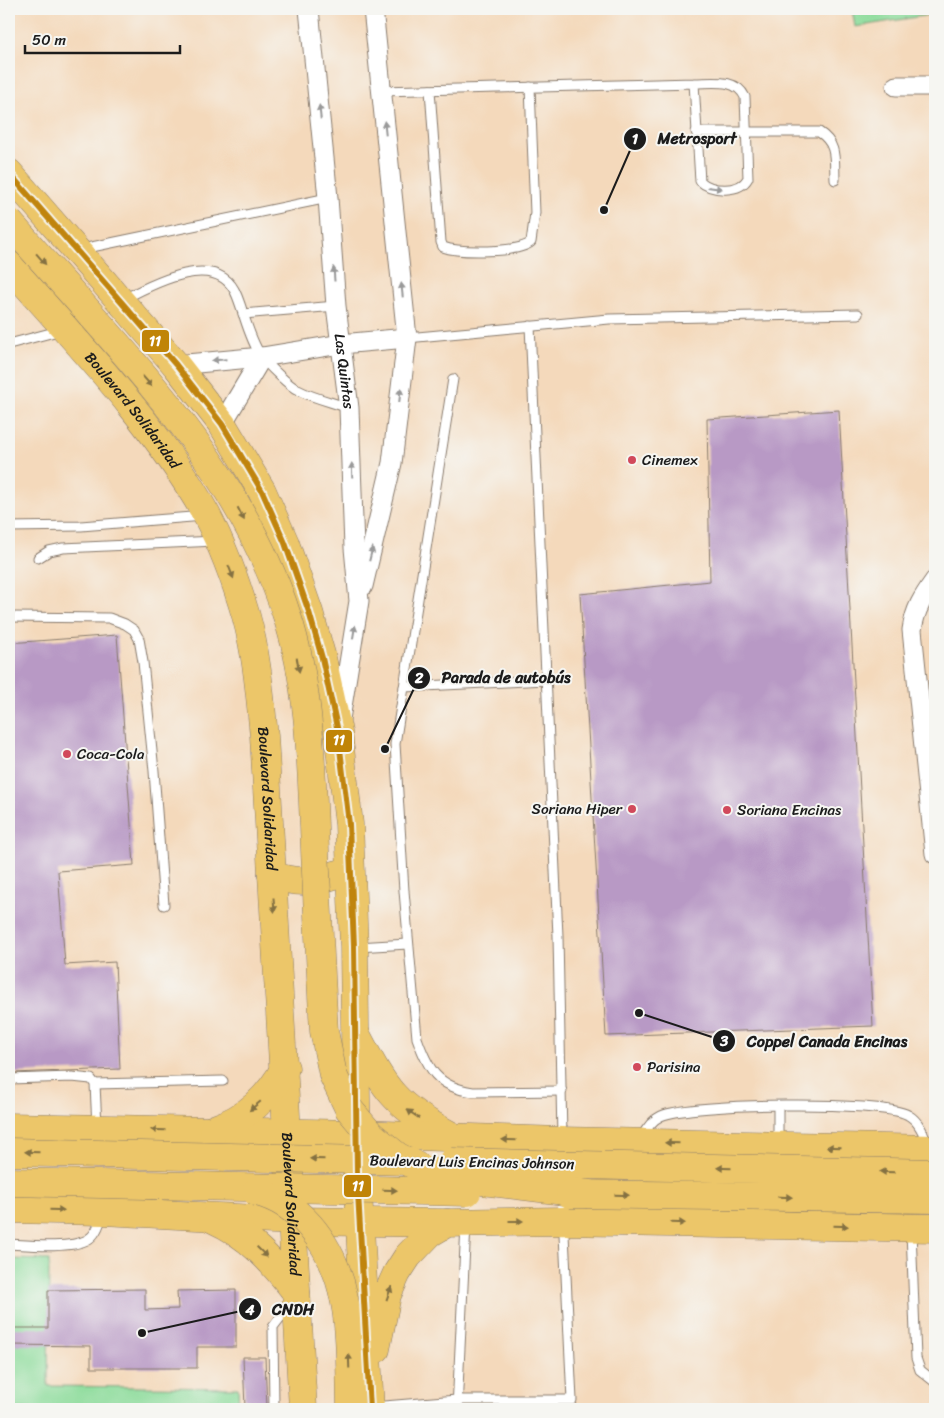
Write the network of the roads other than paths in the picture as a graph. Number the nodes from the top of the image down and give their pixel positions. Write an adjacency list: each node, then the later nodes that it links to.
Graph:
1 (309, 9): 13 (street, Las Quintas, one-way to 1)
2 (373, 9): 8 (street)
3 (694, 83): 6 (lane); 9 (lane); 10 (lane)
4 (896, 86): 5 (street)
5 (935, 86)
6 (530, 87): 7 (lane); 7 (lane)
7 (430, 90): 8 (lane)
8 (381, 91): 23 (street, one-way to 8)
9 (696, 132): 10 (lane); 10 (lane, one-way to 10)
10 (747, 132): 12 (lane)
11 (9, 173): 15 (main road)
12 (835, 180)
13 (328, 198): 15 (lane); 18 (street, Las Quintas, one-way to 13)
14 (9, 222): 67 (main road, one-way to 67, bridge)
15 (76, 250): 17 (main road)
16 (9, 265): 22 (main road, Boulevard Solidaridad)
17 (120, 301): 19 (lane); 27 (main road)
18 (336, 306): 19 (lane); 25 (street, Las Quintas)
19 (242, 314): 26 (lane)
20 (858, 314): 21 (lane)
21 (530, 326): 23 (lane); 39 (lane)
22 (64, 329): 24 (lane); 31 (main road, Boulevard Solidaridad)
23 (407, 338): 25 (street); 36 (street, one-way to 23)
24 (9, 344)
25 (341, 344): 26 (street); 29 (street, Las Quintas)
26 (262, 357): 27 (street, one-way to 27); 29 (lane); 30 (street)
27 (176, 365): 30 (main road)
28 (452, 379): 40 (lane)
29 (349, 408): 36 (street, Las Quintas, one-way to 29)
30 (222, 424): 41 (main road)
31 (207, 516): 32 (lane); 33 (main road, Boulevard Solidaridad)
32 (9, 527)
33 (218, 541): 34 (lane); 44 (main road, Boulevard Solidaridad, one-way to 44)
34 (38, 558)
35 (935, 580): 37 (street)
36 (359, 601): 41 (street, Las Quintas, one-way to 36)
37 (928, 602): 42 (street)
38 (9, 617): 45 (lane)
39 (546, 680): 40 (lane); 53 (lane)
40 (404, 687): 46 (lane)
41 (338, 732): 43 (main road)
42 (935, 854)
43 (350, 870): 44 (main road); 47 (main road)
44 (272, 875): 49 (main road, Boulevard Solidaridad, one-way to 49)
45 (164, 905)
46 (408, 944): 47 (lane); 53 (lane)
47 (354, 947): 48 (main road)
48 (354, 1029): 58 (main road); 59 (main road, one-way to 48)
49 (284, 1068): 56 (main road, one-way to 56); 57 (main road, Boulevard Solidaridad)
50 (9, 1079): 52 (lane)
51 (223, 1081): 52 (lane)
52 (95, 1084): 60 (lane)
53 (562, 1091): 61 (lane)
54 (778, 1106): 62 (lane); 63 (lane); 65 (lane)
55 (9, 1128): 60 (main road)
56 (207, 1131): 57 (main road); 60 (main road, one-way to 60)
57 (289, 1133): 58 (main road); 72 (main road, Boulevard Solidaridad)
58 (357, 1134): 59 (main road); 74 (main road)
59 (455, 1138): 61 (main road, one-way to 59)
60 (92, 1141): 64 (main road, Boulevard Luis Encinas Johnson, one-way to 64, bridge); 65 (main road, Boulevard Luis Encinas Johnson, one-way to 60, bridge); 69 (lane); 80 (main road, one-way to 60, bridge)
61 (562, 1141): 62 (main road); 73 (lane)
62 (639, 1143): 63 (main road, one-way to 62)
63 (778, 1146): 65 (main road, one-way to 63)
64 (9, 1152)
65 (933, 1157)
66 (9, 1182): 67 (main road, Boulevard Luis Encinas Johnson, one-way to 67, bridge)
67 (589, 1194): 68 (main road, Boulevard Luis Encinas Johnson, one-way to 68, bridge)
68 (935, 1199)
69 (103, 1202): 70 (main road, one-way to 69); 71 (main road); 77 (lane)
70 (9, 1209)
71 (208, 1216): 72 (main road); 78 (main road, one-way to 78)
72 (293, 1220): 74 (main road); 78 (main road, Boulevard Solidaridad)
73 (563, 1221): 75 (main road, one-way to 73); 76 (main road, one-way to 76); 82 (lane)
74 (360, 1222): 75 (main road); 80 (main road)
75 (457, 1222): 80 (main road, one-way to 75); 81 (lane)
76 (923, 1228): 79 (lane)
77 (9, 1244)
78 (296, 1299): 83 (lane); 84 (main road, Boulevard Solidaridad)
79 (935, 1382)
80 (365, 1404): 81 (lane)
81 (457, 1405): 82 (lane)
82 (572, 1405)
83 (274, 1409)
84 (303, 1409)

